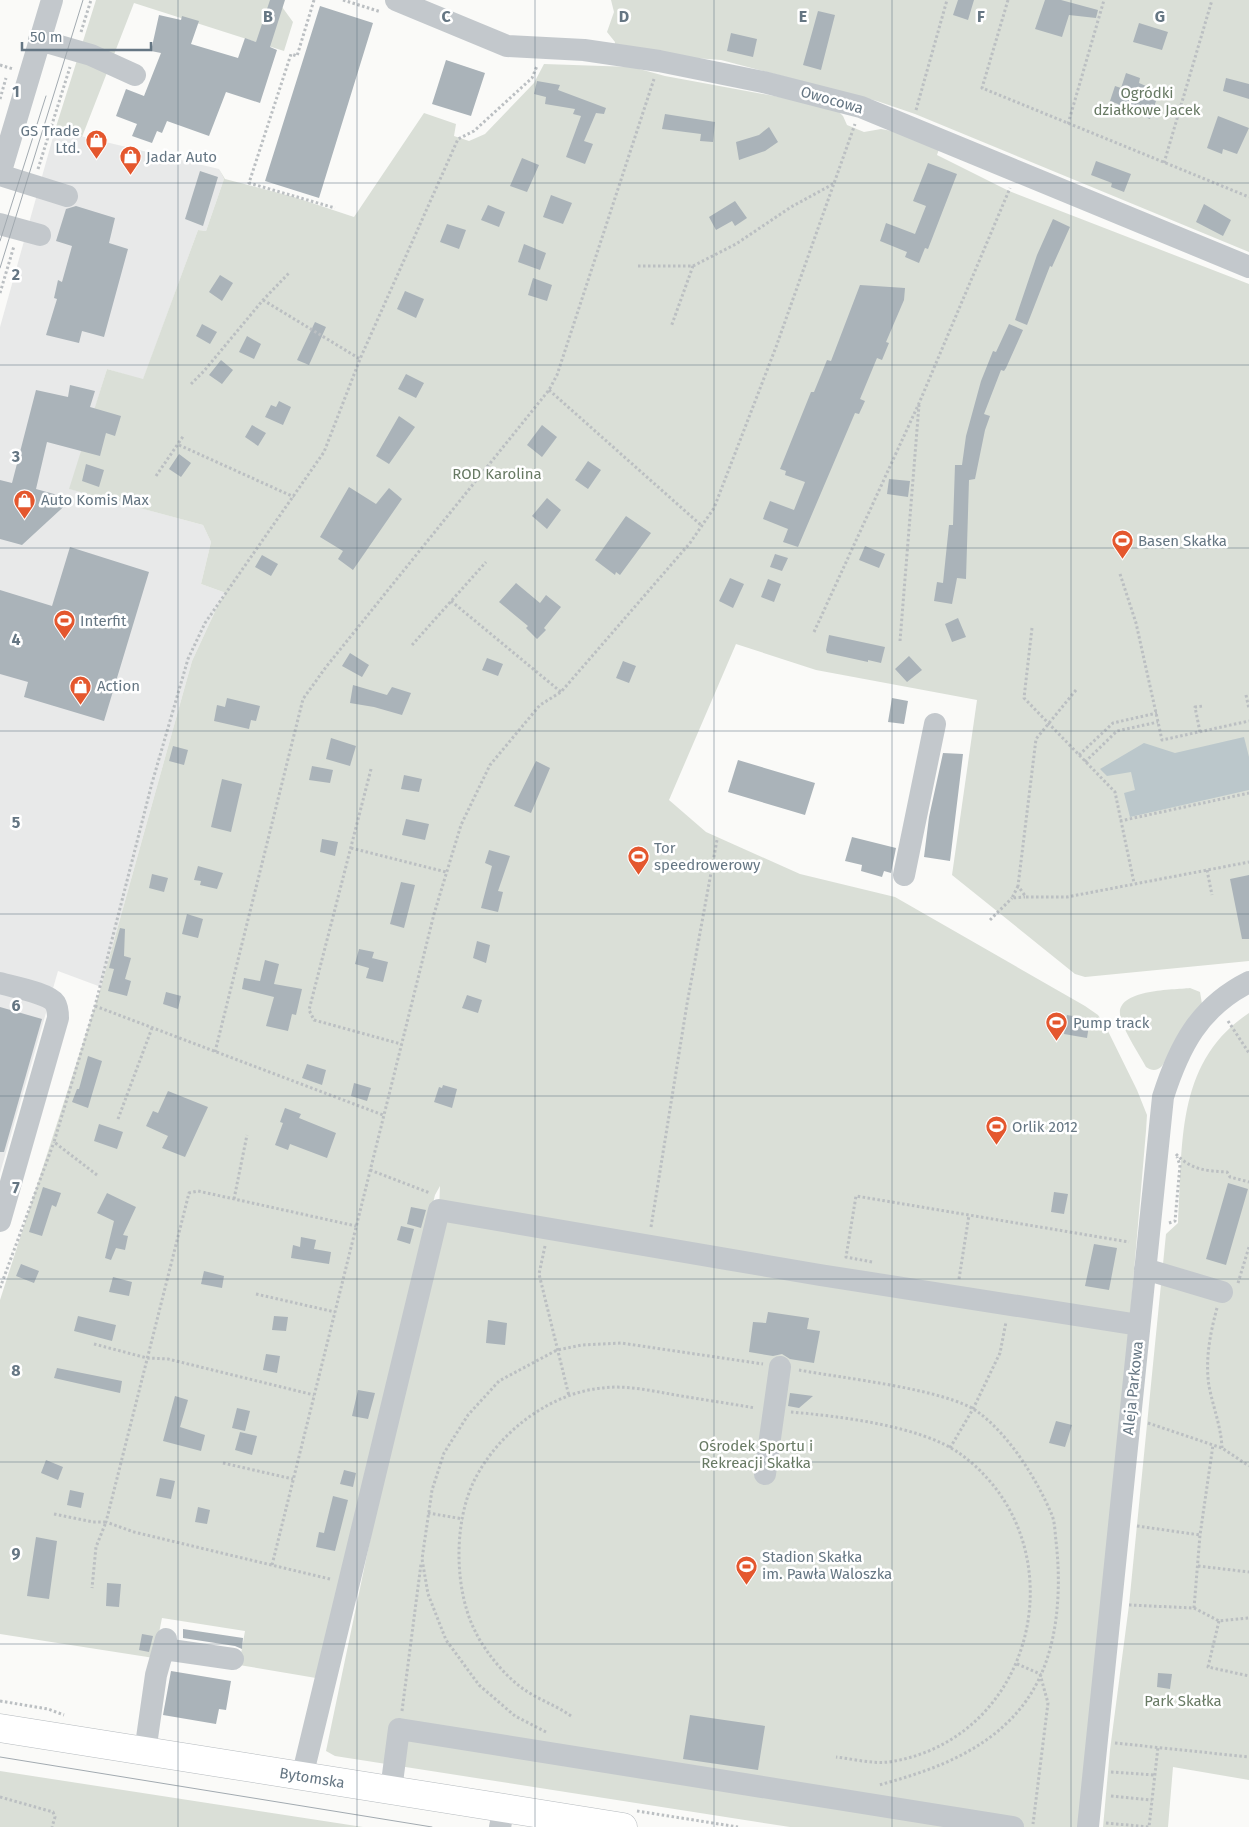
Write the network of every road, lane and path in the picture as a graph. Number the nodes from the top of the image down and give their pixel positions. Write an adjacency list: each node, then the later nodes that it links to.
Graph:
1 (52, 0): 11 (street)
2 (91, 0): 10 (path)
3 (314, 0): 26 (path)
4 (343, 0): 9 (path)
5 (947, 0): 19 (path)
6 (1008, 0): 18 (path)
7 (1104, 0): 18 (path)
8 (1212, 0): 20 (path)
9 (392, 7): 12 (street, Owocowa)
10 (85, 21)
11 (40, 40): 16 (street); 22 (street)
12 (542, 50): 13 (street, Owocowa); 35 (path)
13 (659, 61): 17 (street, Owocowa); 37 (path)
14 (0, 65): 15 (path)
15 (18, 70)
16 (135, 75)
17 (861, 107): 19 (street, Owocowa); 23 (path)
18 (1068, 124): 20 (path)
19 (911, 127): 21 (street, Owocowa)
20 (1164, 163): 25 (path)
21 (1017, 171): 31 (street, Owocowa); 38 (path)
22 (0, 174): 24 (street)
23 (835, 183): 30 (path); 43 (path)
24 (67, 196)
25 (1249, 197)
26 (336, 208)
27 (0, 224): 28 (street)
28 (40, 235)
29 (638, 266): 30 (path)
30 (693, 266): 34 (path)
31 (1249, 267)
32 (290, 272): 33 (path)
33 (263, 300): 35 (path); 36 (path)
34 (671, 328)
35 (360, 359): 42 (path)
36 (191, 384)
37 (549, 390): 43 (path); 87 (path)
38 (920, 402): 48 (path); 49 (path)
39 (184, 435): 40 (path)
40 (179, 445): 41 (path); 42 (path)
41 (156, 476)
42 (294, 497): 81 (path)
43 (702, 526): 52 (path)
44 (486, 562): 46 (path)
45 (1120, 574): 56 (path)
46 (451, 601): 50 (path); 52 (path)
47 (1032, 628): 60 (path)
48 (814, 632)
49 (900, 641)
50 (412, 644)
51 (1076, 690): 60 (path)
52 (561, 692): 71 (path)
53 (1246, 695): 55 (path)
54 (1203, 706): 61 (path)
55 (1249, 709)
56 (1157, 713): 58 (path); 62 (path)
57 (1249, 721): 61 (path)
58 (1158, 722): 61 (path); 63 (path)
59 (935, 724): 72 (street)
60 (1049, 724): 62 (path); 74 (path)
61 (1200, 732)
62 (1080, 756): 63 (path)
63 (1085, 762): 66 (path)
64 (372, 769): 68 (path)
65 (1249, 793): 66 (path)
66 (1120, 822): 73 (path)
67 (717, 840): 106 (path)
68 (351, 848): 71 (path); 86 (path)
69 (1249, 862): 70 (path)
70 (1207, 870): 73 (path); 75 (path)
71 (446, 872): 86 (path)
72 (904, 875)
73 (1134, 883): 76 (path)
74 (1018, 886): 76 (path); 77 (path)
75 (1212, 895)
76 (1026, 897): 77 (path)
77 (1012, 898): 78 (path)
78 (990, 920)
79 (1249, 982): 109 (street, Aleja Parkowa)
80 (0, 983): 101 (street)
81 (95, 1006): 85 (path); 92 (path)
82 (1235, 1016): 83 (path)
83 (1228, 1021): 84 (path); 88 (path)
84 (1224, 1025)
85 (152, 1028): 87 (path); 90 (path)
86 (401, 1044): 89 (path)
87 (215, 1052): 89 (path)
88 (1249, 1053)
89 (384, 1115): 95 (path)
90 (118, 1119)
91 (247, 1135): 98 (path)
92 (54, 1142): 96 (path); 112 (path)
93 (1176, 1148): 94 (path)
94 (1176, 1154): 97 (path); 103 (path)
95 (370, 1170): 99 (path); 102 (path)
96 (97, 1175)
97 (1249, 1182)
98 (234, 1199): 102 (path); 120 (path)
99 (439, 1210): 104 (street); 145 (street)
100 (969, 1215): 105 (path); 108 (path); 111 (path)
101 (0, 1221)
102 (356, 1226): 115 (path)
103 (1164, 1226)
104 (548, 1229): 106 (street); 119 (path)
105 (1137, 1243)
106 (648, 1245): 111 (street)
107 (1249, 1248): 113 (path)
108 (874, 1262)
109 (1145, 1269): 113 (street); 116 (street, Aleja Parkowa)
110 (950, 1275): 111 (path)
111 (957, 1287): 116 (street)
112 (0, 1288)
113 (1222, 1292): 130 (path)
114 (256, 1294): 115 (path)
115 (334, 1312): 122 (path)
116 (1139, 1325): 127 (street, Aleja Parkowa)
117 (1005, 1328): 125 (path)
118 (94, 1344): 120 (path)
119 (557, 1350): 121 (path); 123 (path); 135 (path)
120 (148, 1358): 122 (path); 138 (path)
121 (780, 1367): 125 (path); 133 (street)
122 (314, 1395): 134 (path)
123 (569, 1396): 124 (path); 137 (path)
124 (756, 1408)
125 (973, 1409): 129 (path); 153 (path)
126 (784, 1412): 129 (path)
127 (1130, 1417): 128 (path); 147 (street, Aleja Parkowa)
128 (1213, 1445): 130 (path); 140 (path)
129 (950, 1448): 152 (path)
130 (1222, 1448): 132 (path)
131 (223, 1463): 134 (path)
132 (1249, 1466)
133 (764, 1474)
134 (293, 1479): 142 (path)
135 (428, 1513): 137 (path); 141 (path)
136 (54, 1514): 138 (path)
137 (463, 1519): 155 (path)
138 (106, 1522): 142 (path); 146 (path)
139 (1134, 1526): 140 (path)
140 (1200, 1534): 143 (path)
141 (422, 1559): 157 (path); 158 (path)
142 (272, 1565): 145 (path)
143 (1198, 1566): 144 (path); 148 (path)
144 (1249, 1572)
145 (348, 1584): 166 (street)
146 (92, 1588)
147 (1111, 1604): 148 (path); 173 (street, Aleja Parkowa)
148 (1194, 1608): 150 (path)
149 (1249, 1618): 150 (path)
150 (1219, 1621): 154 (path)
151 (233, 1659): 161 (street)
152 (1017, 1664): 153 (path); 162 (path)
153 (1040, 1674): 167 (path); 177 (path)
154 (1249, 1676)
155 (571, 1716)
156 (0, 1728): 161 (main road, Bytomska)
157 (399, 1730): 168 (street); 176 (street)
158 (553, 1735)
159 (1108, 1742): 160 (path)
160 (1158, 1748): 163 (path); 165 (path)
161 (145, 1752): 166 (main road, Bytomska)
162 (836, 1757)
163 (1249, 1758)
164 (1110, 1773): 165 (path)
165 (1155, 1775): 171 (path)
166 (302, 1777): 168 (main road, Bytomska)
167 (873, 1786)
168 (391, 1790): 172 (main road, Bytomska)
169 (0, 1797): 174 (path)
170 (1107, 1798): 171 (path)
171 (1152, 1800): 173 (path)
172 (502, 1818): 175 (main road, Bytomska)
173 (1096, 1825)
174 (52, 1827)
175 (623, 1827)
176 (1012, 1827)
177 (1032, 1827)

